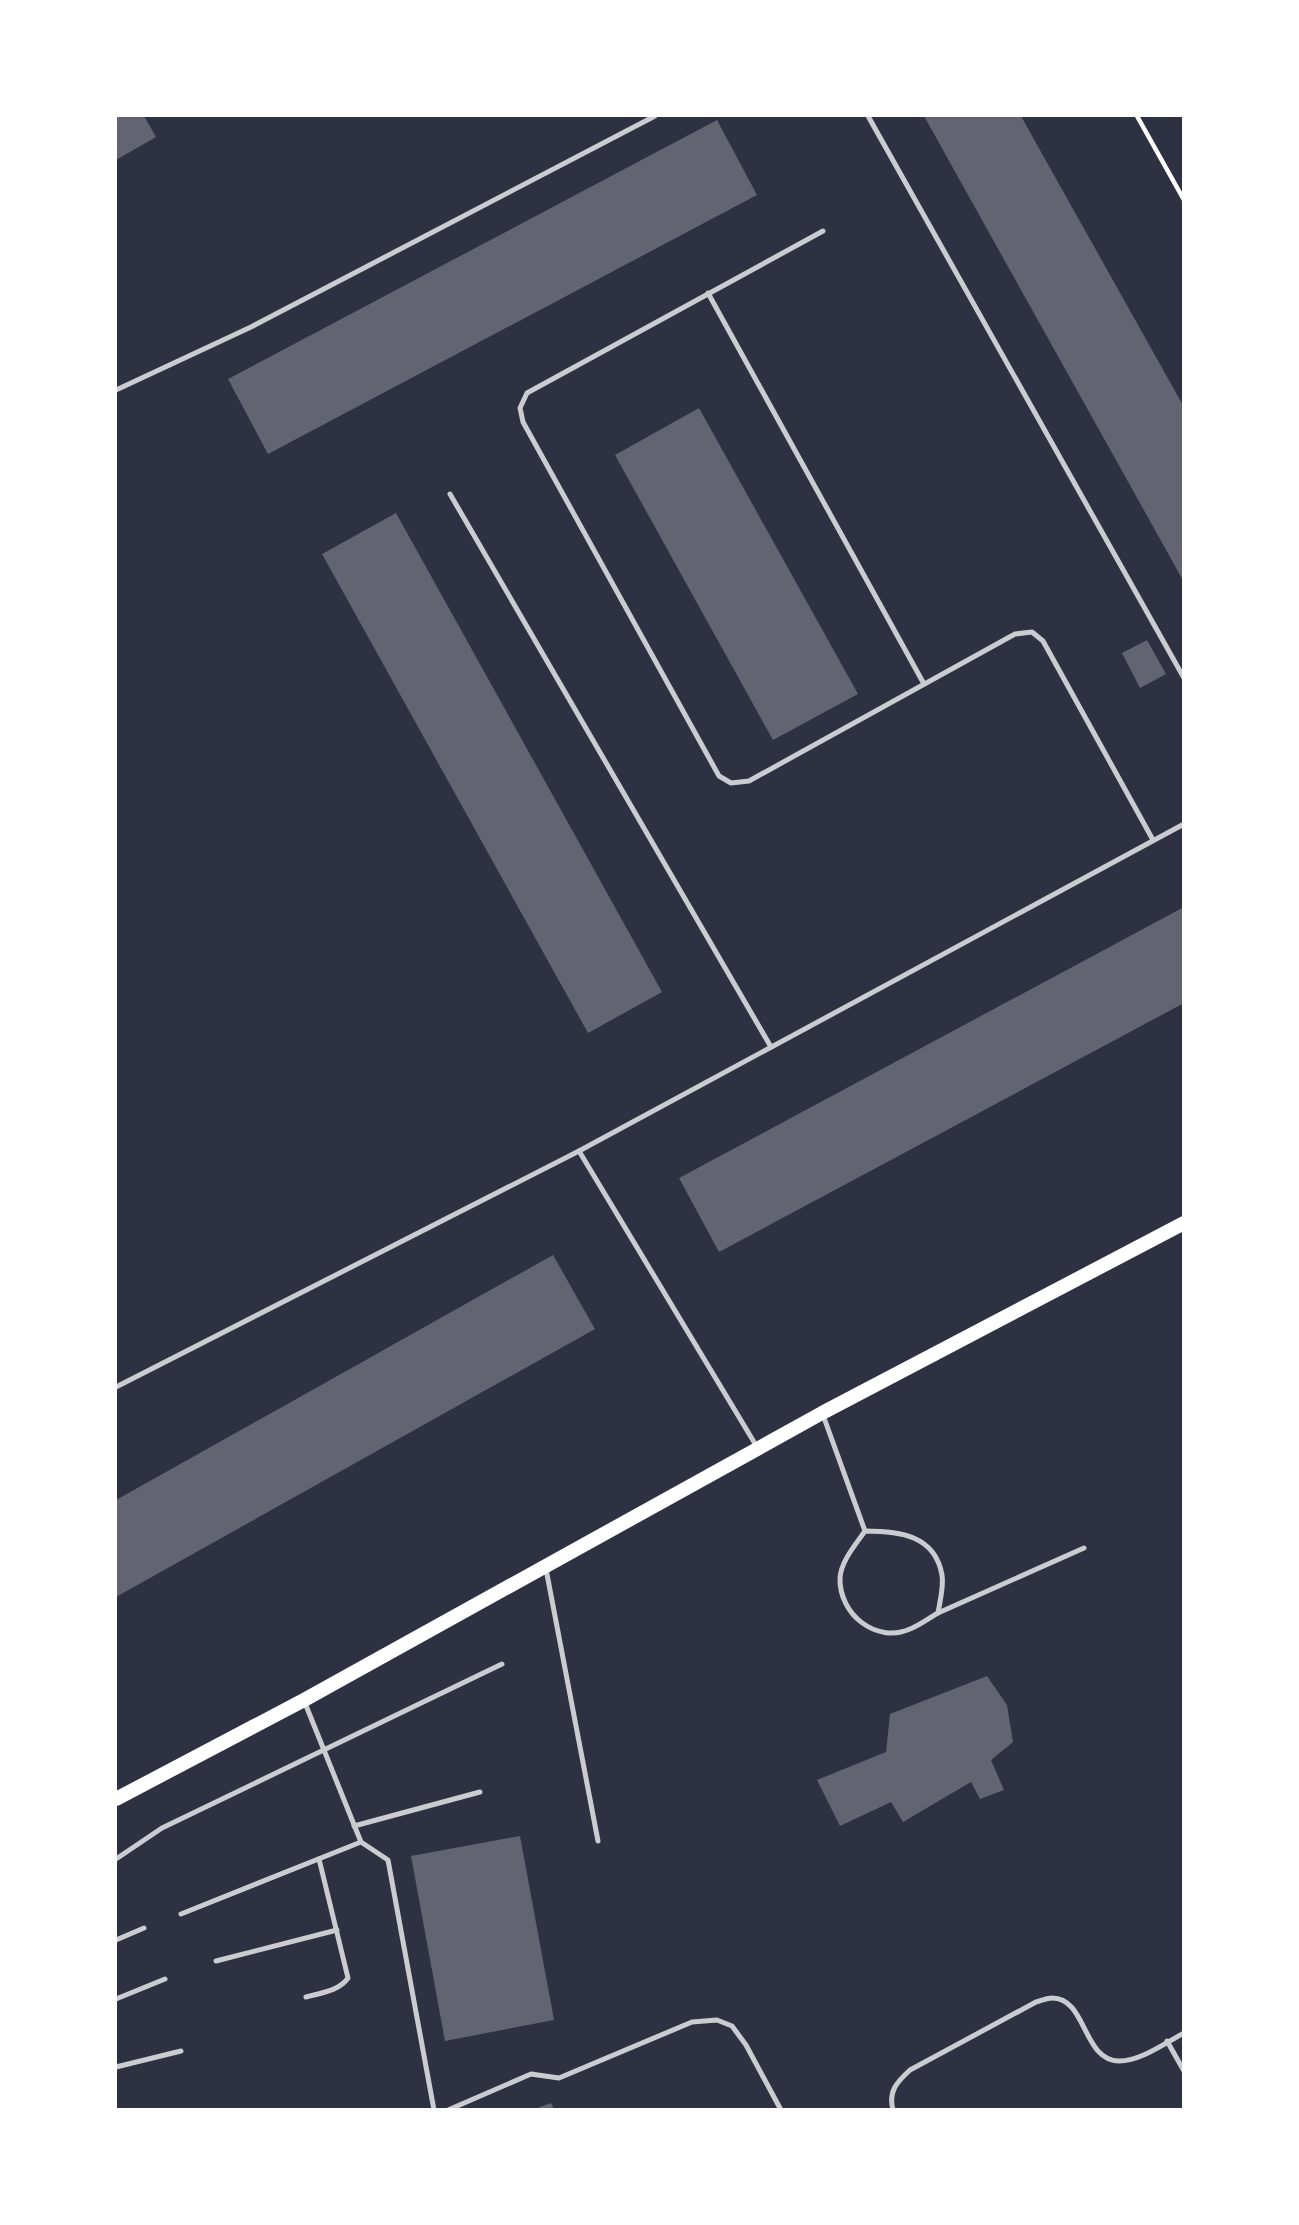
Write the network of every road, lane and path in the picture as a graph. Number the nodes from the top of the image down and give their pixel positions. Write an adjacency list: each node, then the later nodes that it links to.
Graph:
1 (655, 116): 7 (lane)
2 (868, 116): 9 (lane)
3 (1137, 116): 4 (path)
4 (1184, 200)
5 (822, 230): 6 (lane)
6 (708, 293): 10 (lane); 10 (lane)
7 (116, 390)
8 (450, 494): 13 (lane)
9 (1184, 678)
10 (924, 684): 12 (lane)
11 (1184, 824): 12 (lane)
12 (1153, 840): 13 (lane)
13 (771, 1047): 14 (lane)
14 (579, 1151): 16 (lane); 18 (lane)
15 (1184, 1223): 17 (main road)
16 (116, 1387)
17 (822, 1413): 18 (main road); 19 (lane)
18 (758, 1448): 21 (main road)
19 (865, 1531): 22 (lane); 22 (lane)
20 (1084, 1548): 22 (lane)
21 (546, 1566): 24 (main road); 29 (lane)
22 (938, 1612)
23 (502, 1664): 25 (lane)
24 (304, 1700): 25 (lane); 27 (main road)
25 (324, 1750): 28 (lane); 31 (lane)
26 (480, 1792): 28 (lane)
27 (116, 1799)
28 (354, 1826): 30 (lane)
29 (598, 1841)
30 (361, 1842): 32 (lane); 46 (lane)
31 (116, 1859)
32 (319, 1859): 33 (lane); 35 (lane)
33 (181, 1914)
34 (144, 1928): 36 (lane)
35 (337, 1930): 37 (lane); 39 (lane)
36 (116, 1940)
37 (216, 1961)
38 (165, 1979): 40 (lane)
39 (306, 1997)
40 (116, 1999)
41 (1184, 2033): 42 (lane)
42 (1167, 2041): 45 (lane); 49 (lane)
43 (181, 2051): 44 (lane)
44 (116, 2067)
45 (1184, 2071)
46 (434, 2109)
47 (448, 2109): 48 (lane)
48 (781, 2109)
49 (893, 2109)

